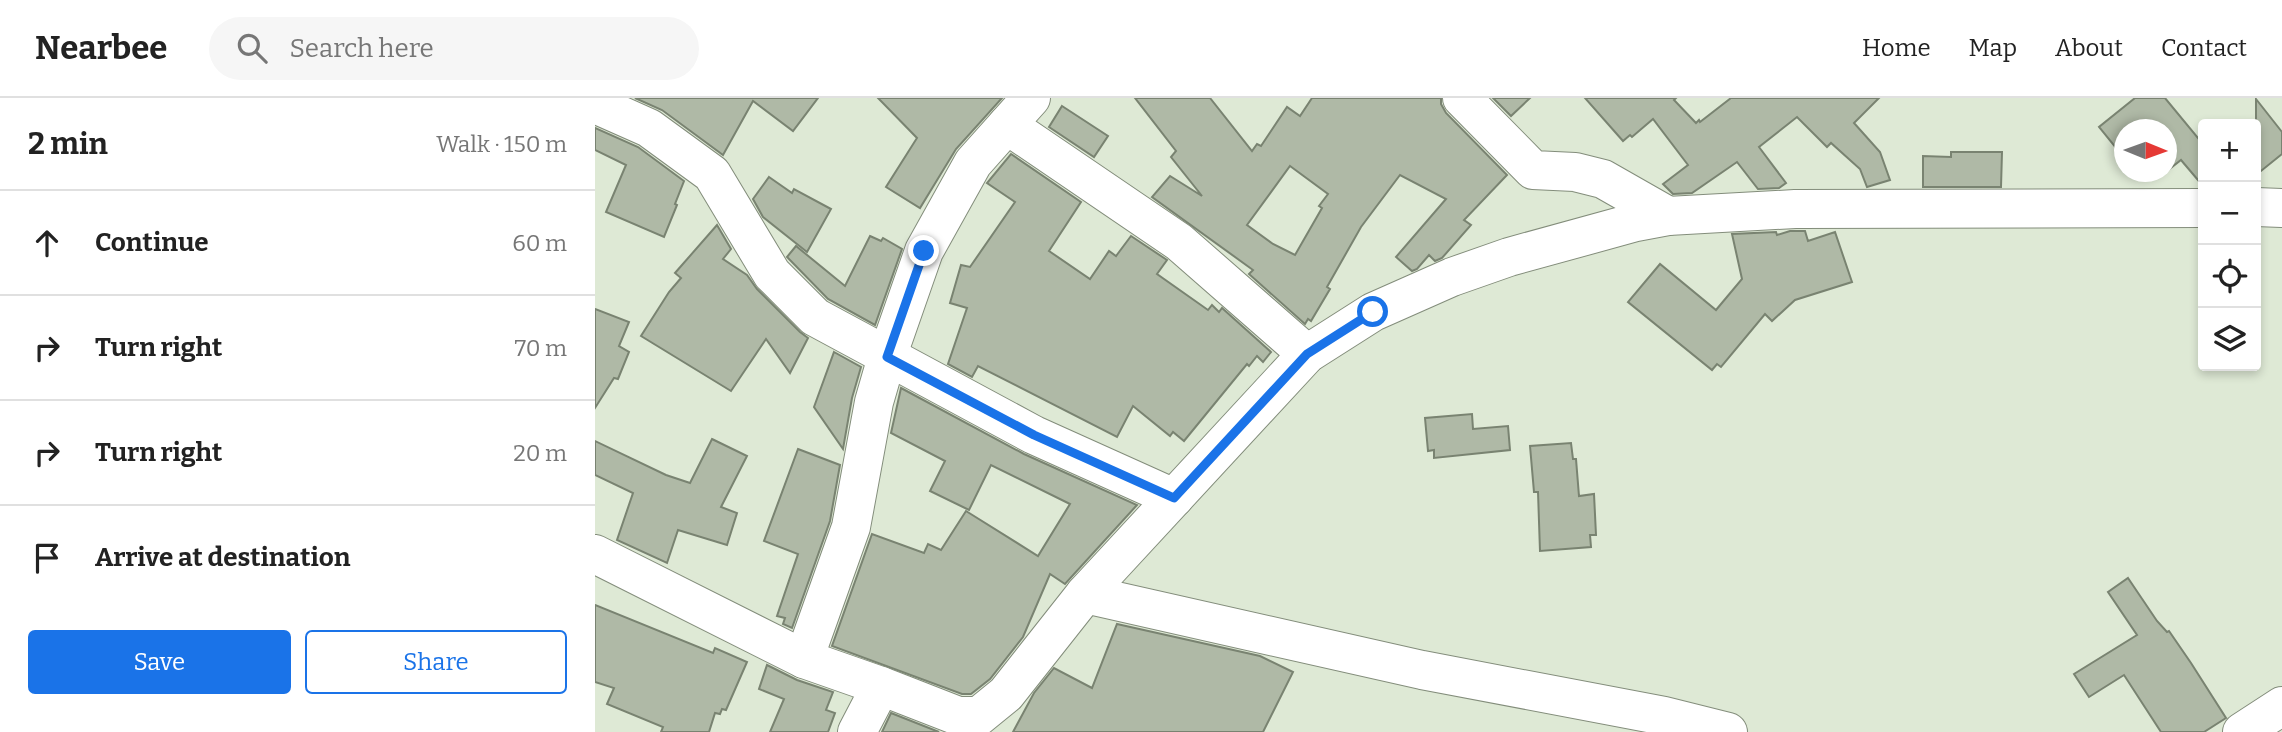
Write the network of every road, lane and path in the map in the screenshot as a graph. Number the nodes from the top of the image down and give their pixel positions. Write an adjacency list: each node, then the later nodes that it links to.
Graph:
1 (1462, 98): 7 (street)
2 (595, 104): 9 (street)
3 (1019, 111): 8 (street); 9 (street)
4 (2261, 207): 6 (street)
5 (2198, 208): 7 (street)
6 (2282, 208)
7 (1668, 216): 8 (street)
8 (1307, 354): 10 (street)
9 (887, 357): 10 (street); 13 (street)
10 (1174, 498): 12 (street)
11 (595, 554): 13 (street)
12 (1085, 594): 14 (street); 17 (street)
13 (804, 659): 14 (street)
14 (881, 686): 16 (street)
15 (2282, 706): 18 (street)
16 (857, 732)
17 (1728, 732)
18 (2242, 732)

